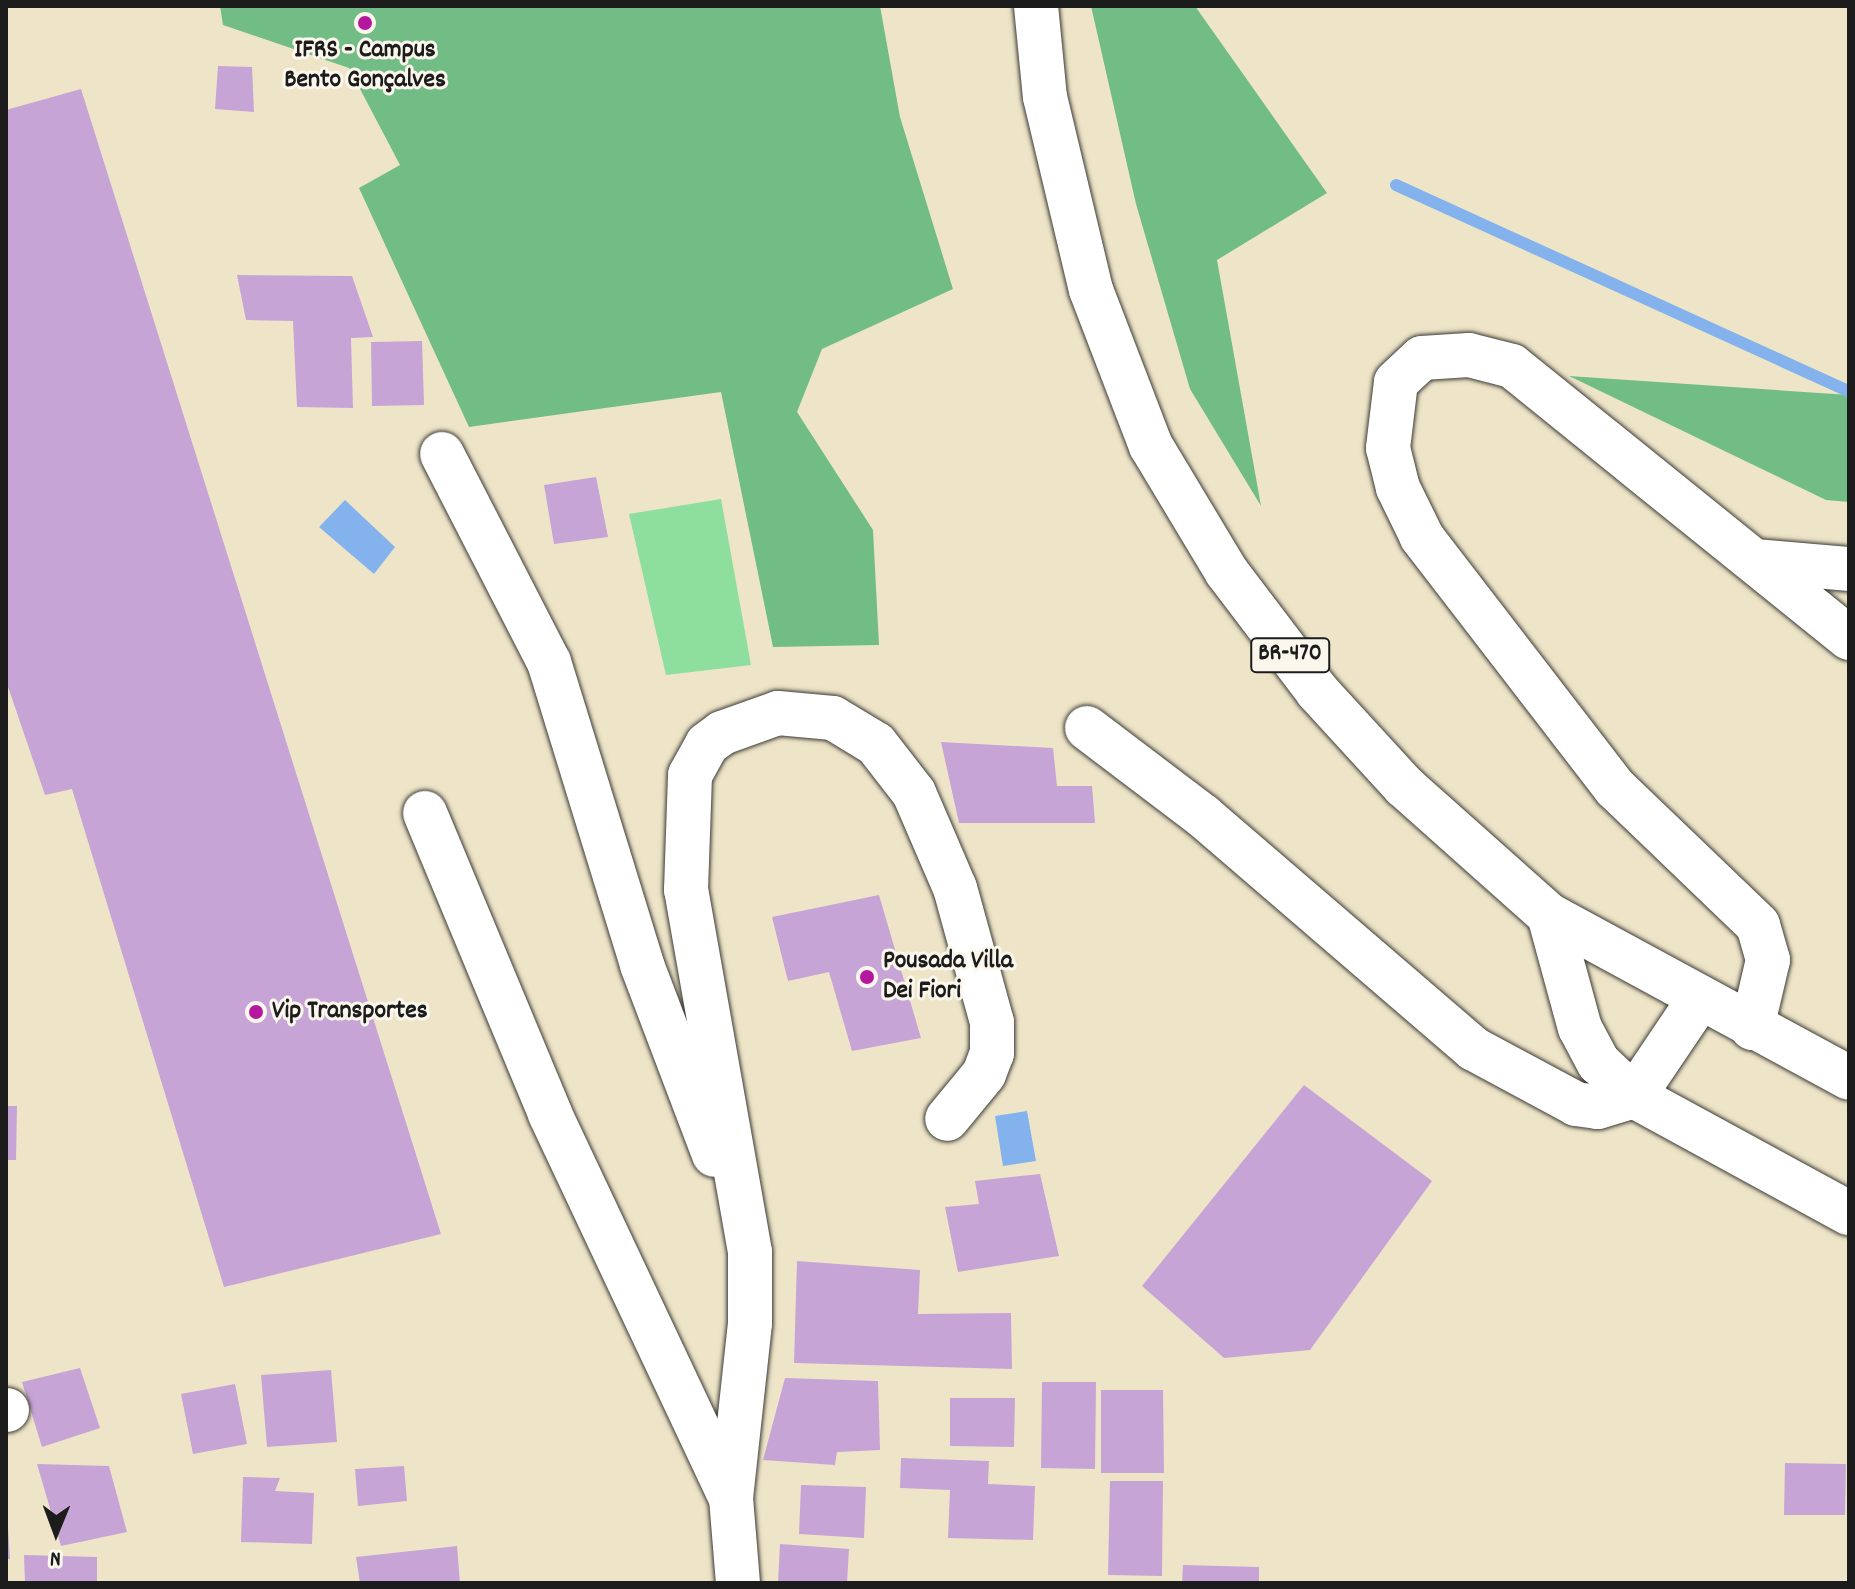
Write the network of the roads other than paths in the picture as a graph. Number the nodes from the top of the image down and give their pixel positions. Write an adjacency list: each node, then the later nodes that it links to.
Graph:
1 (1036, 6): 8 (main road, BR-470)
2 (442, 454): 15 (main road)
3 (1756, 561): 4 (main road); 5 (main road); 10 (main road)
4 (1849, 569)
5 (1849, 638)
6 (1087, 728): 12 (main road)
7 (425, 813): 16 (main road)
8 (1549, 915): 9 (main road, BR-470); 12 (main road)
9 (1700, 998): 10 (main road, BR-470); 12 (main road)
10 (1752, 1028): 11 (main road, BR-470)
11 (1849, 1078)
12 (1634, 1096): 14 (main road)
13 (947, 1119): 15 (main road)
14 (1849, 1213)
15 (750, 1252): 16 (main road)
16 (731, 1498): 17 (main road)
17 (738, 1583)

